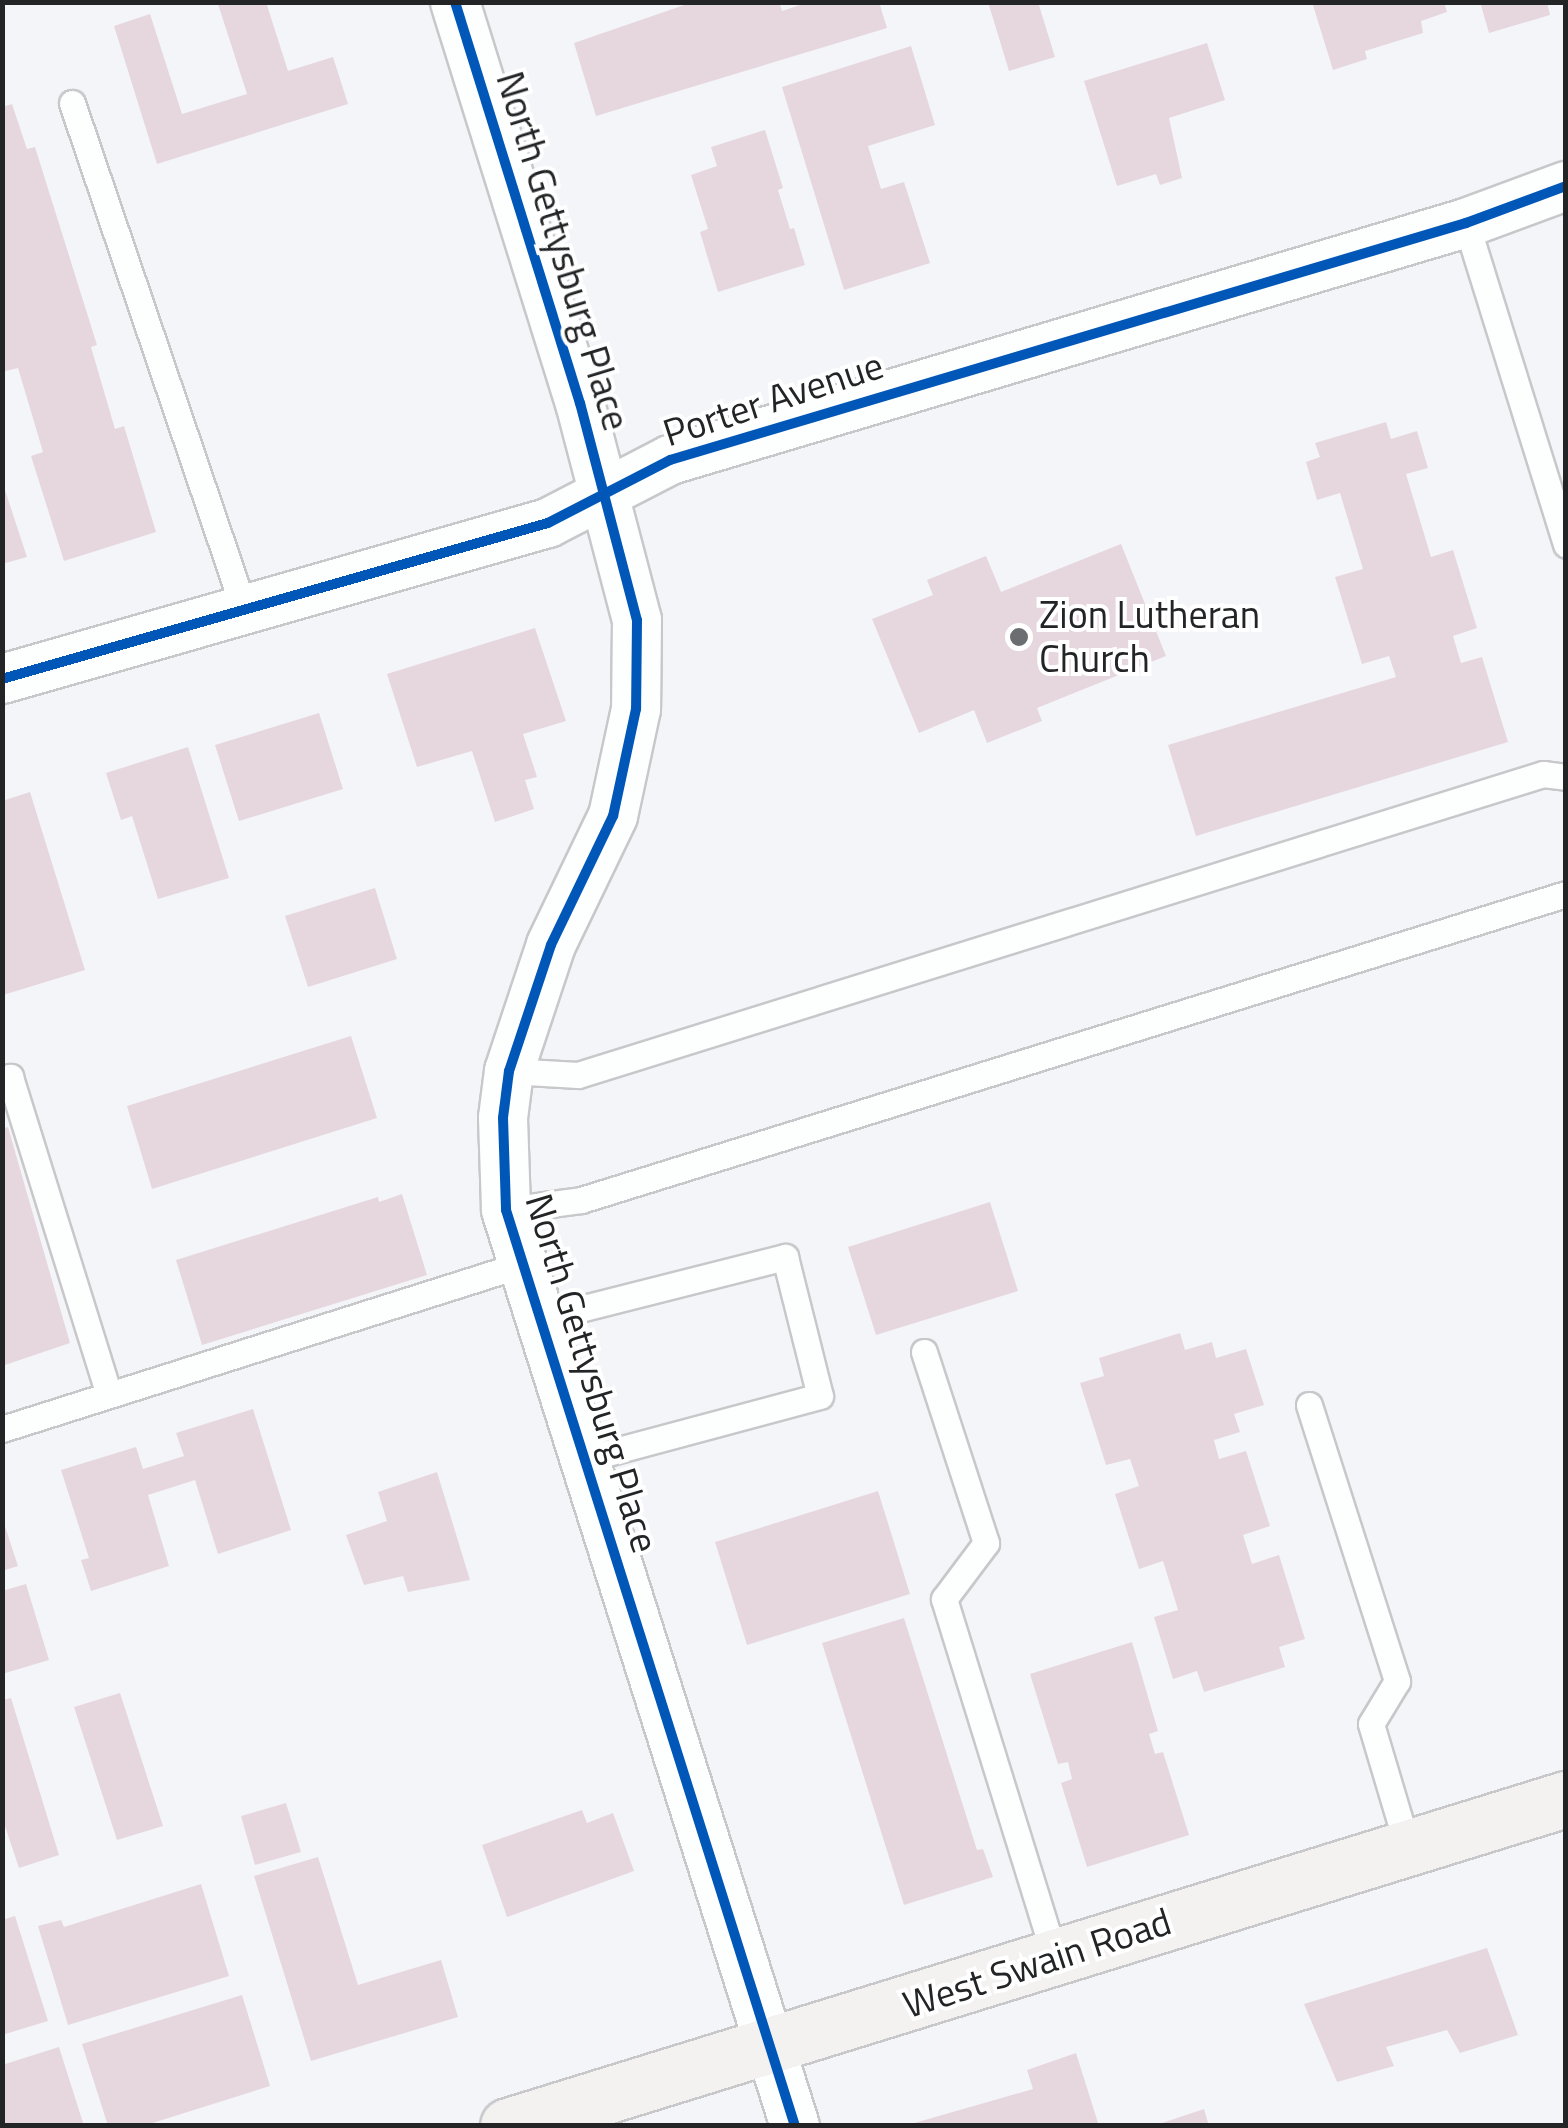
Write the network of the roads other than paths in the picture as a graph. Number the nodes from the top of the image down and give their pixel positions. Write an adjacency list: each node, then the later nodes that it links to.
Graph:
1 (455, 2): 5 (street, North Gettysburg Place)
2 (72, 102): 7 (lane)
3 (1566, 186): 4 (street, Porter Avenue)
4 (1466, 224): 5 (street, Porter Avenue); 6 (lane)
5 (604, 493): 7 (street, Porter Avenue); 11 (street, North Gettysburg Place)
6 (1566, 544)
7 (244, 609): 8 (street, Porter Avenue)
8 (2, 678)
9 (1566, 777): 11 (lane)
10 (1566, 894): 13 (lane)
11 (509, 1071): 13 (street, North Gettysburg Place)
12 (2, 1080): 17 (lane)
13 (506, 1210): 14 (street, North Gettysburg Place)
14 (523, 1264): 15 (street, North Gettysburg Place); 17 (lane)
15 (540, 1319): 20 (street, North Gettysburg Place); 20 (lane)
16 (924, 1352): 23 (lane)
17 (108, 1395): 19 (lane)
18 (1308, 1405): 22 (lane)
19 (2, 1429)
20 (585, 1460): 24 (street, North Gettysburg Place)
21 (1564, 1804): 22 (street, West Swain Road)
22 (1407, 1845): 23 (street, West Swain Road)
23 (1055, 1958): 24 (street, West Swain Road)
24 (771, 2046): 25 (street, West Swain Road); 26 (street, North Gettysburg Place)
25 (508, 2126)
26 (794, 2126)

